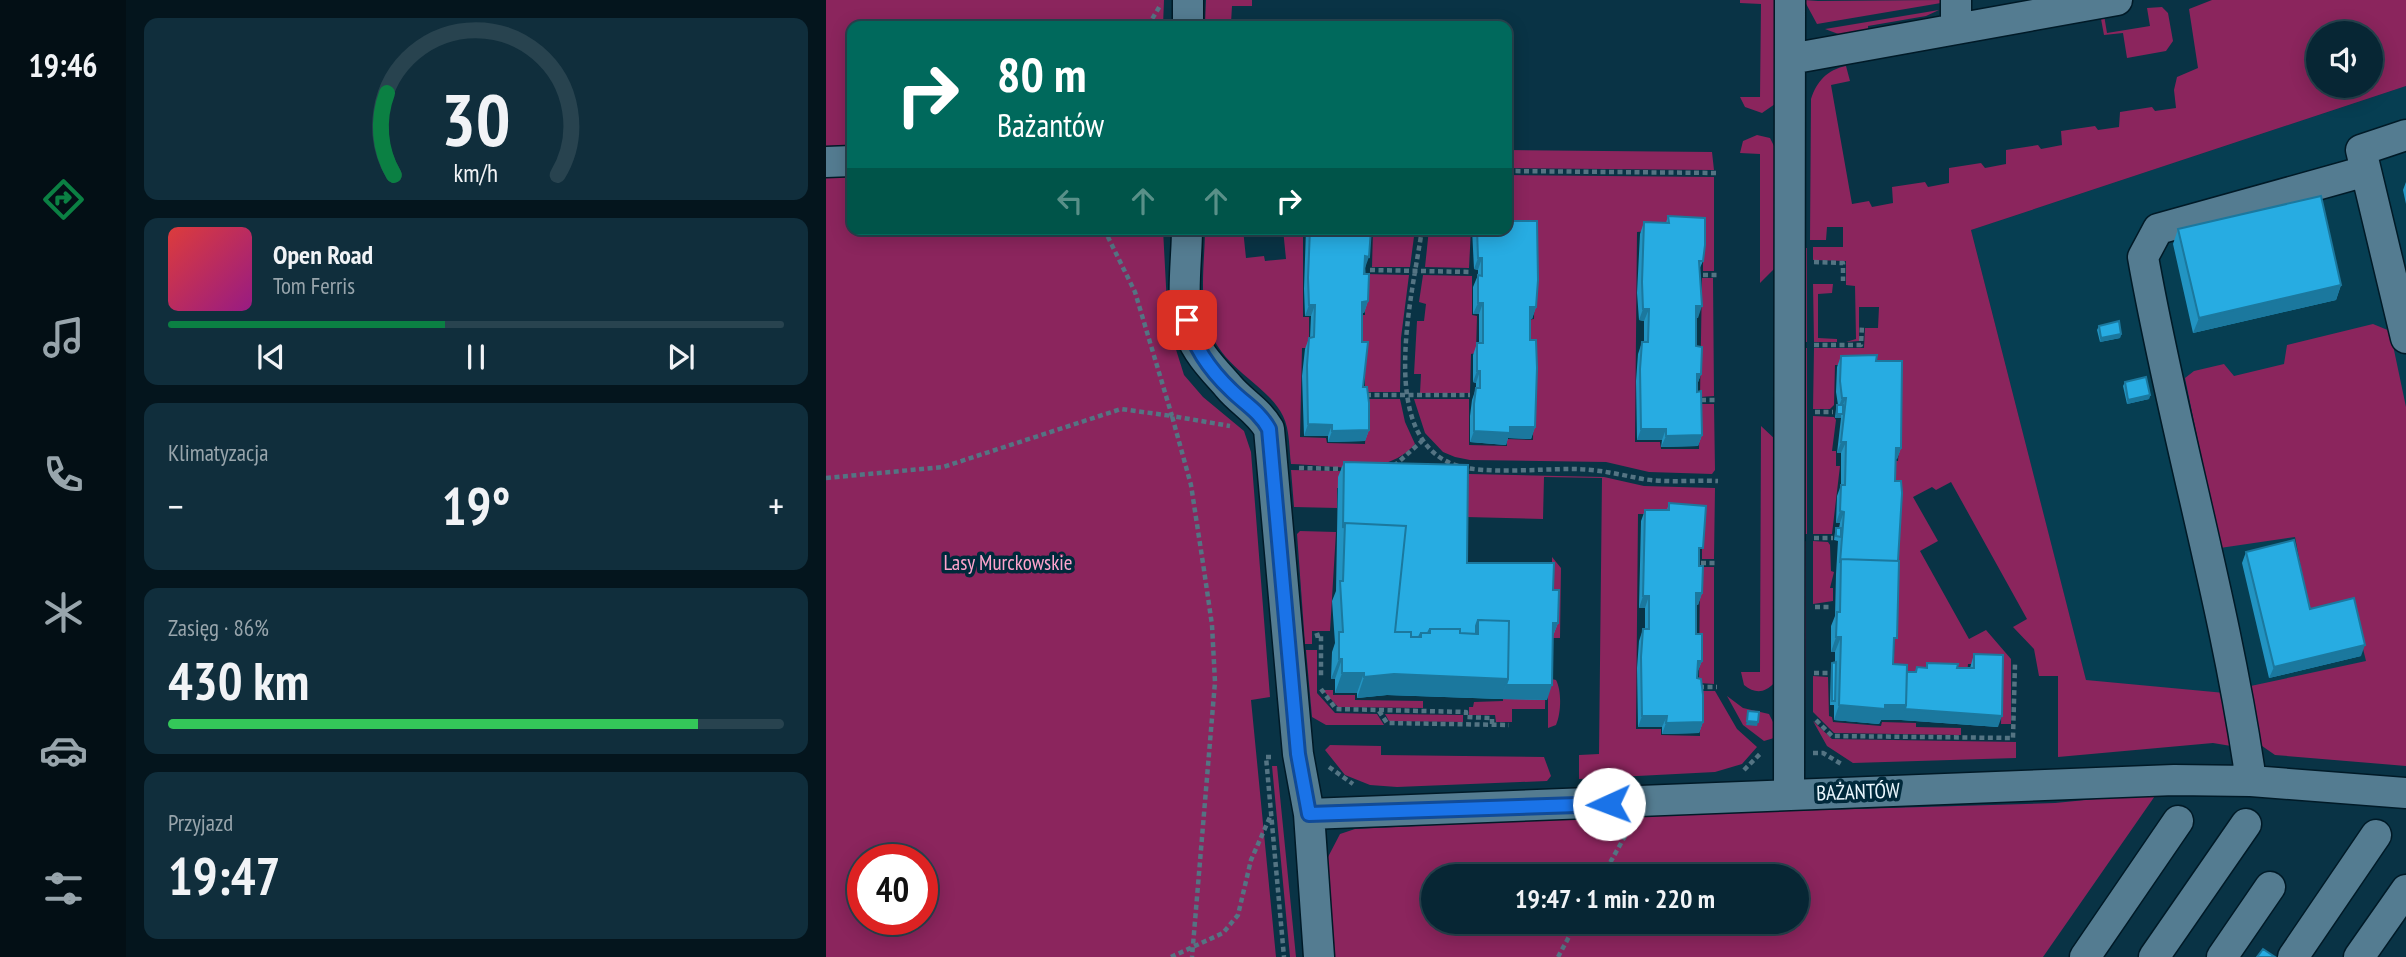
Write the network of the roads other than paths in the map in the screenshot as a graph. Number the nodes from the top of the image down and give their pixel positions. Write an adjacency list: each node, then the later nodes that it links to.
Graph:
1 (1188, 0): 5 (street)
2 (1790, 0): 6 (street)
3 (2117, 0): 4 (street)
4 (1956, 14): 6 (street)
5 (1188, 21)
6 (1790, 59): 15 (street)
7 (2406, 135): 10 (street)
8 (847, 161): 9 (street)
9 (826, 162)
10 (2366, 171): 12 (street); 13 (street)
11 (1187, 235): 16 (street)
12 (2406, 338)
13 (2251, 781): 14 (street, BAŻANTÓW); 15 (street, BAŻANTÓW)
14 (2406, 793)
15 (1789, 795): 16 (street, BAŻANTÓW)
16 (1309, 814): 23 (street)
17 (2178, 821): 24 (street)
18 (2246, 824): 25 (street)
19 (2376, 835): 26 (street)
20 (2270, 887): 22 (street)
21 (2406, 890): 27 (street)
22 (2232, 954)
23 (1319, 957)
24 (2085, 957)
25 (2154, 957)
26 (2292, 957)
27 (2359, 957)

